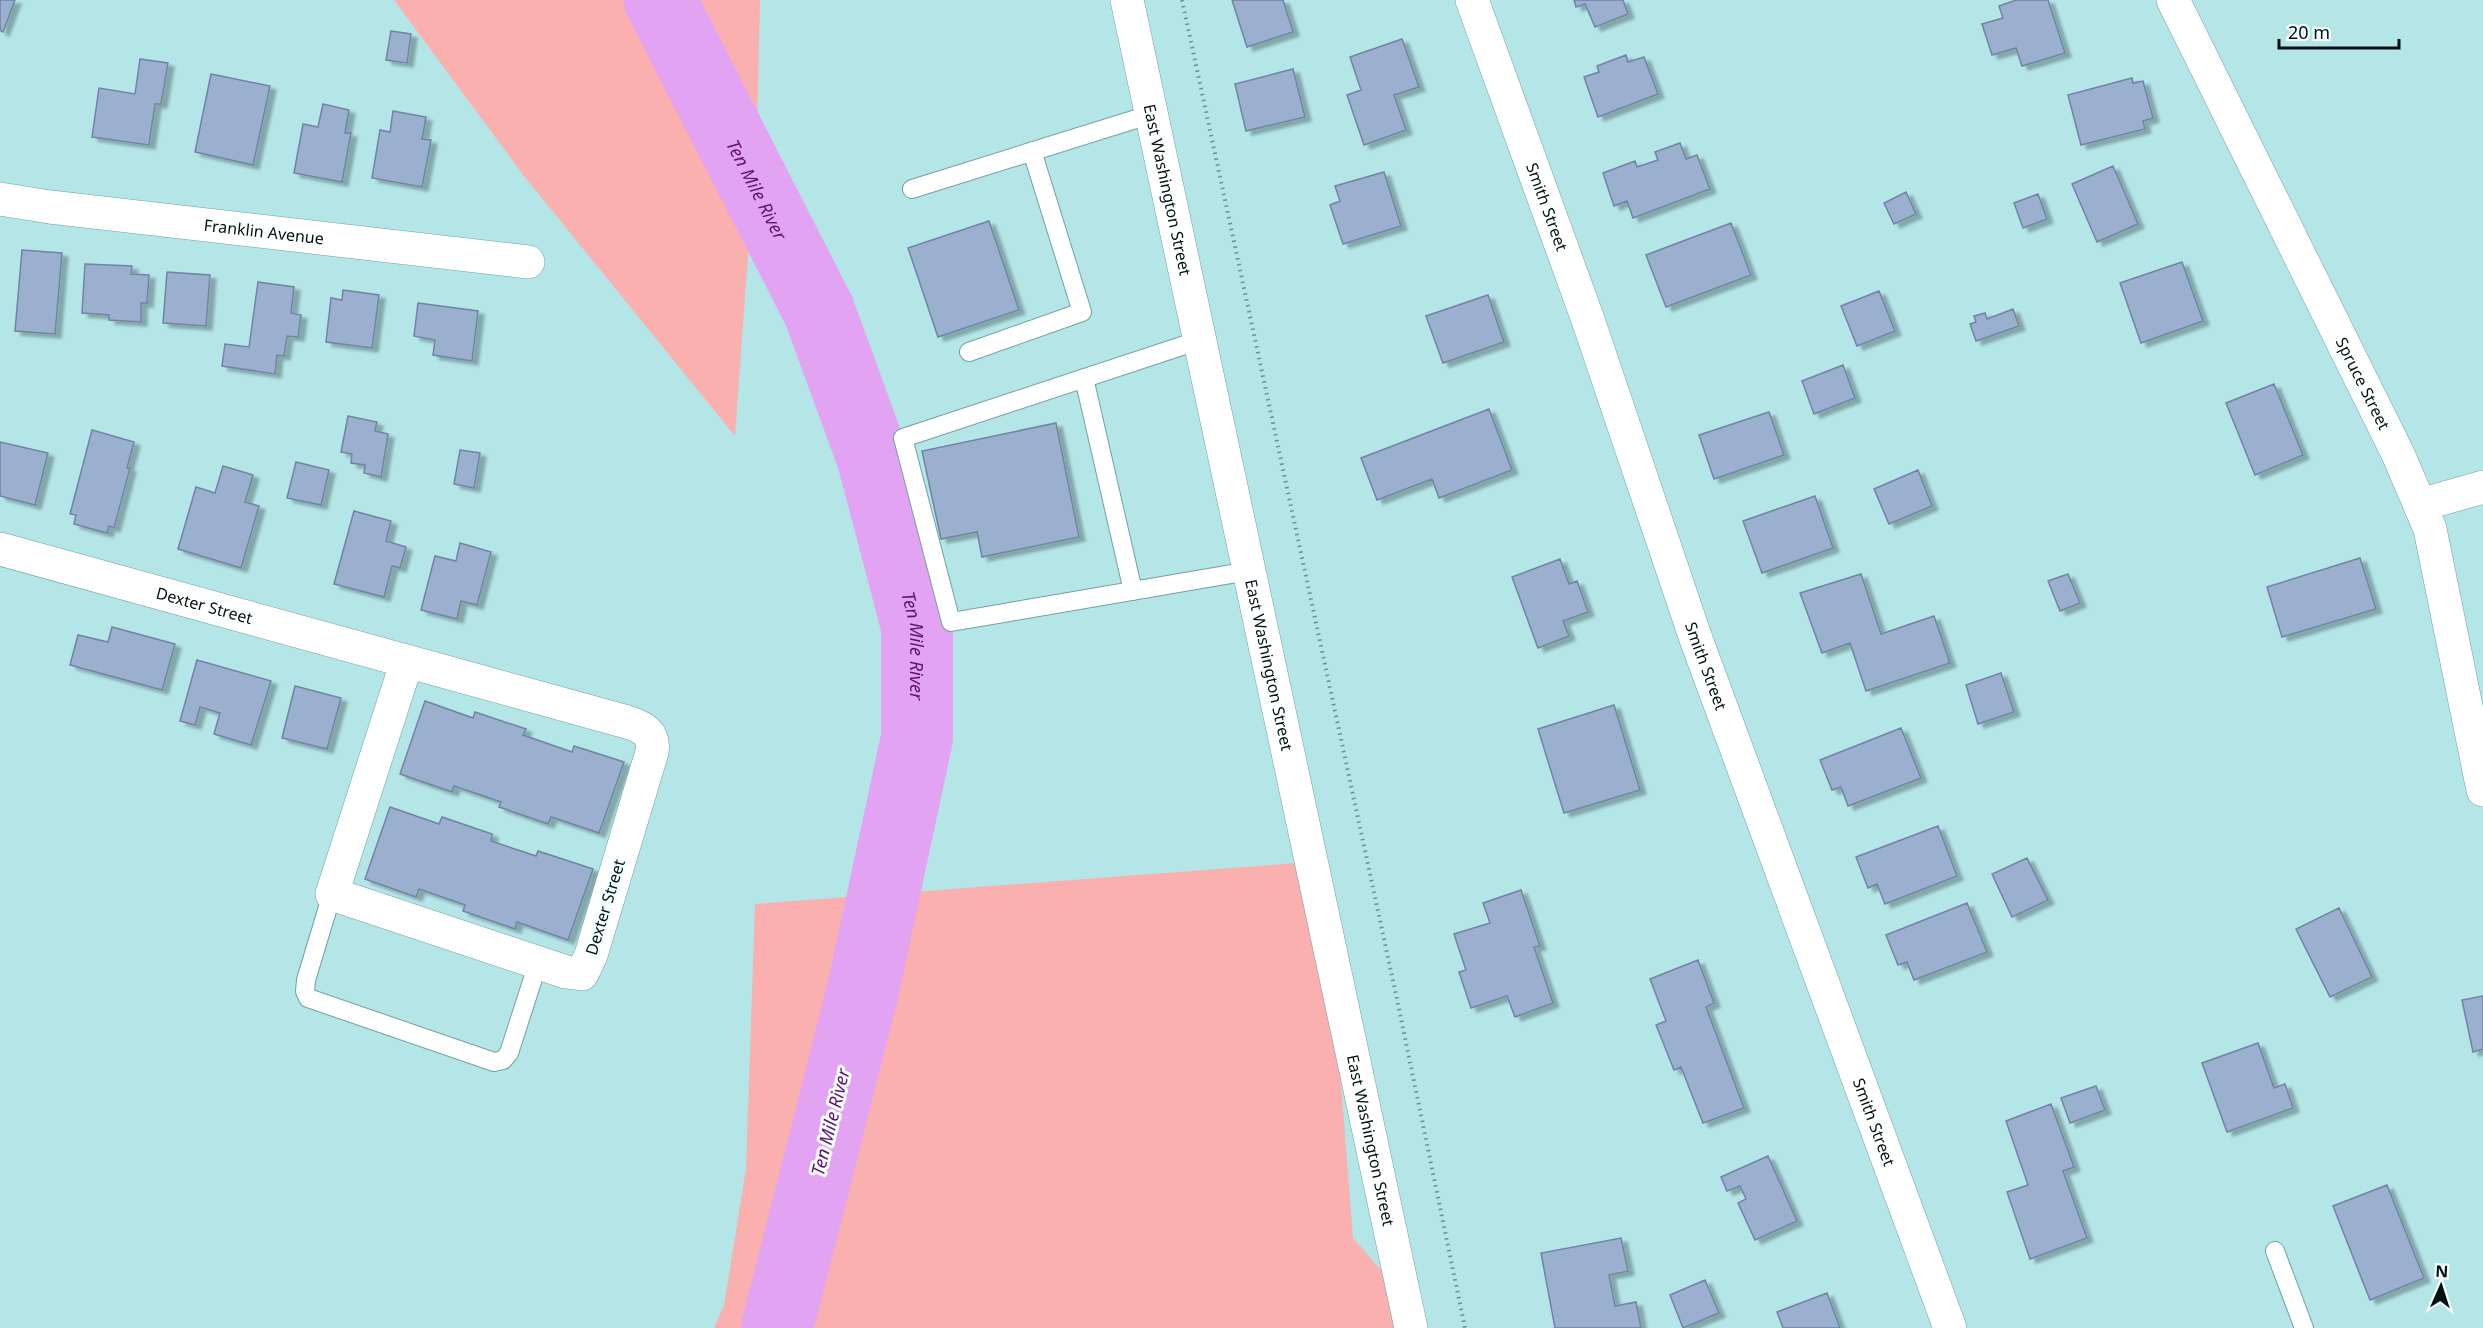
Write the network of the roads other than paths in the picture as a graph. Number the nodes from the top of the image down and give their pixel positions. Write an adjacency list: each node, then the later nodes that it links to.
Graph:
1 (1472, 0): 23 (street, Smith Street)
2 (2173, 0): 13 (street, Spruce Street)
3 (1122, 1): 4 (street, East Washington Street)
4 (1152, 114): 5 (lane); 9 (street, East Washington Street)
5 (1032, 151): 6 (lane); 10 (lane)
6 (912, 189)
7 (0, 199): 8 (street, Franklin Avenue)
8 (528, 262)
9 (1200, 340): 11 (lane); 15 (street, East Washington Street)
10 (969, 352)
11 (1084, 378): 16 (lane); 16 (lane)
12 (2483, 487): 13 (street)
13 (2421, 505): 18 (street, Spruce Street)
14 (0, 549): 17 (street, Dexter Street)
15 (1249, 571): 16 (lane); 22 (street, East Washington Street)
16 (1133, 591)
17 (407, 661): 19 (street); 20 (street, Dexter Street)
18 (2483, 790)
19 (332, 894): 20 (street, Dexter Street); 20 (lane)
20 (538, 963)
21 (2275, 1251): 24 (lane)
22 (1411, 1328)
23 (1950, 1328)
24 (2304, 1328)

